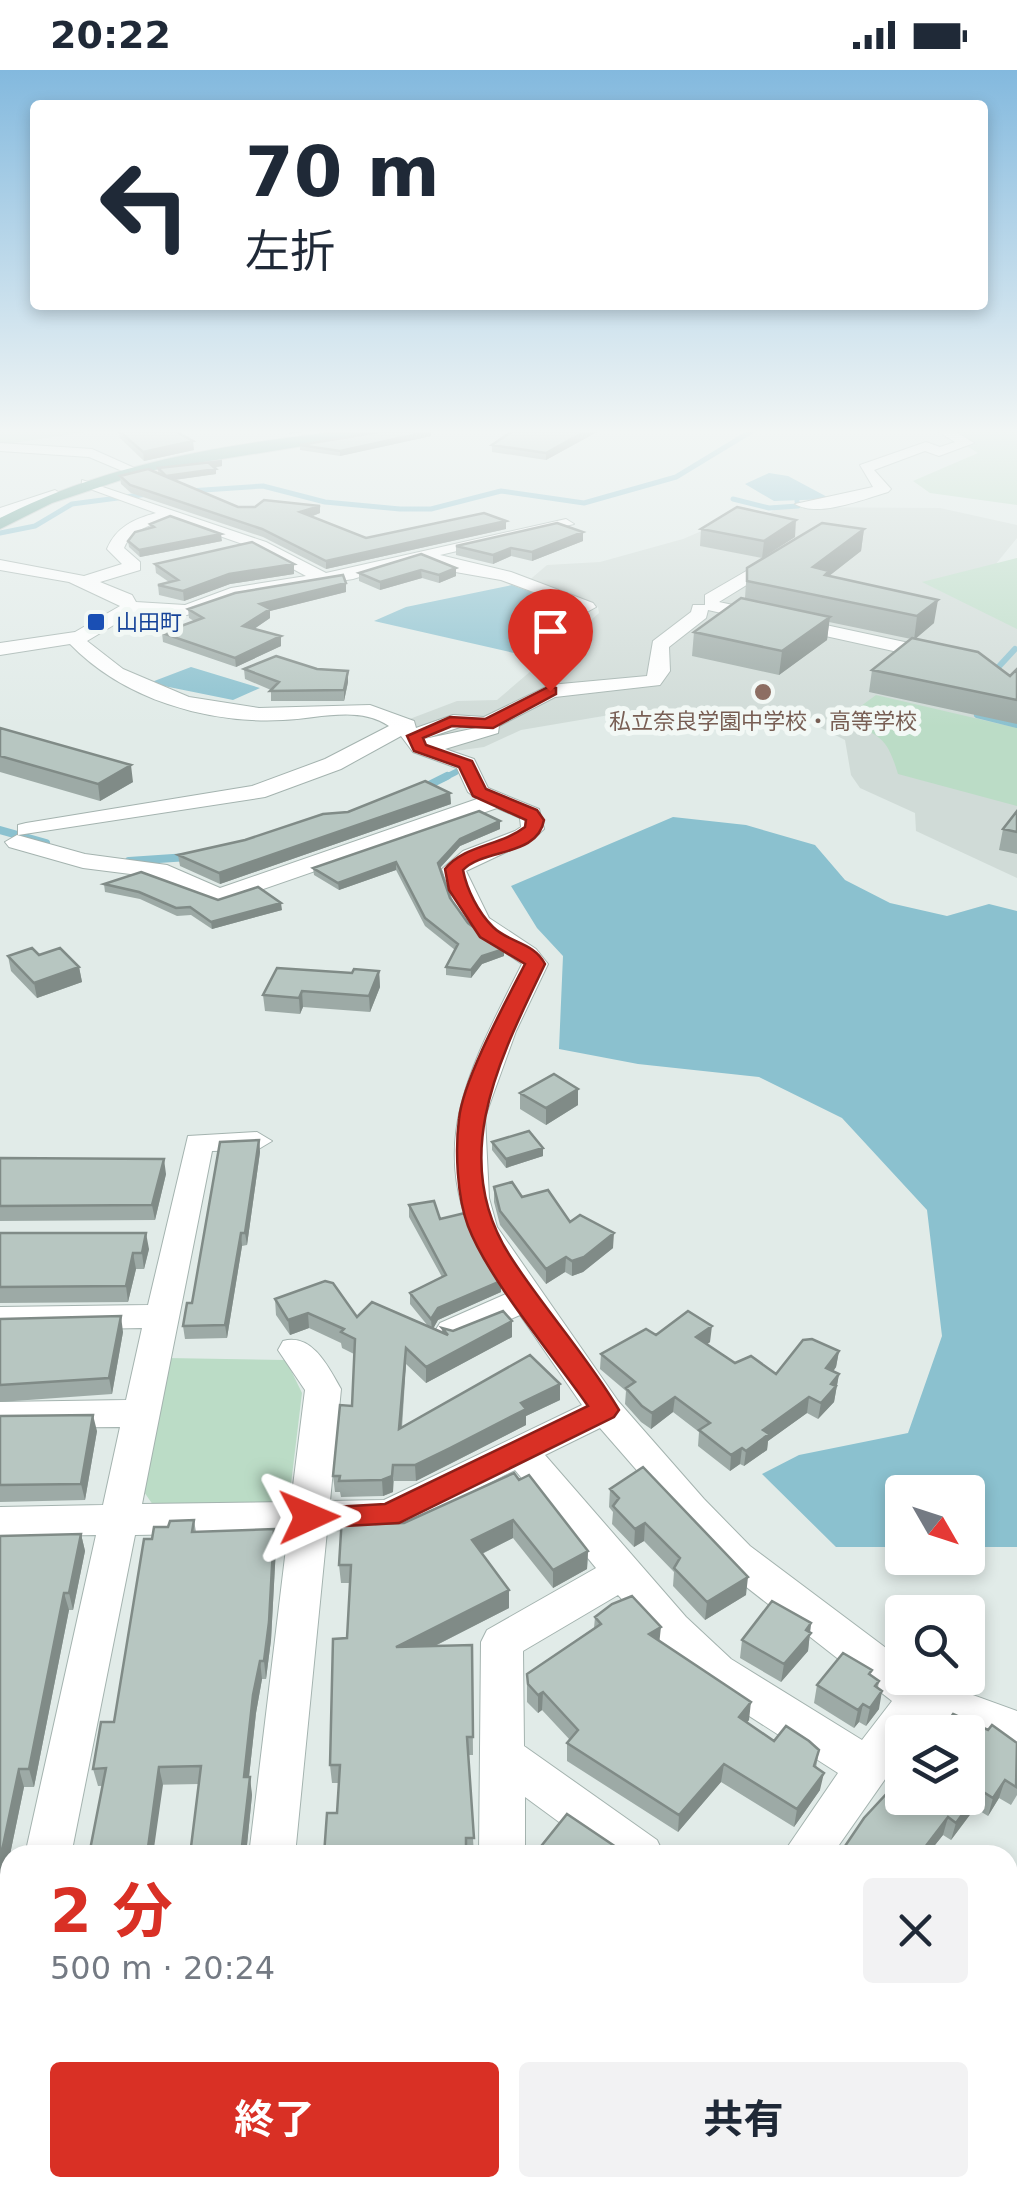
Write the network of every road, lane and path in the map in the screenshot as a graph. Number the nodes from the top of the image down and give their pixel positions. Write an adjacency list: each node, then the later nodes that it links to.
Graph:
1 (132, 528): 10 (street)
2 (216, 528): 4 (street)
3 (545, 528): 7 (street)
4 (255, 543): 6 (street); 11 (street)
5 (799, 545): 13 (street)
6 (216, 553)
7 (424, 553): 11 (street); 15 (street)
8 (0, 565): 12 (street)
9 (160, 565): 10 (street)
10 (130, 568): 12 (street)
11 (322, 578): 14 (street)
12 (83, 582): 14 (street)
13 (697, 603): 18 (street); 19 (street)
14 (130, 607): 16 (street)
15 (587, 607)
16 (78, 637): 17 (street); 19 (street)
17 (0, 649)
18 (916, 650)
19 (414, 736): 20 (street); 21 (street)
20 (498, 800): 21 (street); 28 (street)
21 (301, 865): 22 (street)
22 (222, 883)
23 (256, 1141): 25 (street)
24 (156, 1159): 25 (street)
25 (195, 1159): 27 (street)
26 (139, 1234): 27 (street)
27 (179, 1234): 29 (street)
28 (526, 1298): 31 (street); 33 (street)
29 (160, 1316): 30 (street); 34 (street)
30 (0, 1319)
31 (452, 1331)
32 (295, 1350): 37 (street)
33 (605, 1410): 36 (street); 41 (street)
34 (140, 1413): 35 (street); 38 (street)
35 (0, 1415)
36 (520, 1451): 37 (street); 40 (street)
37 (309, 1517): 38 (street); 46 (street)
38 (116, 1520): 39 (street); 45 (street)
39 (0, 1522)
40 (623, 1572): 43 (street); 44 (street)
41 (919, 1697): 42 (street); 44 (street)
42 (1017, 1730)
43 (502, 1755): 47 (street); 48 (street)
44 (868, 1768): 49 (street)
45 (50, 1845)
46 (273, 1845)
47 (502, 1845)
48 (627, 1845)
49 (812, 1845)

